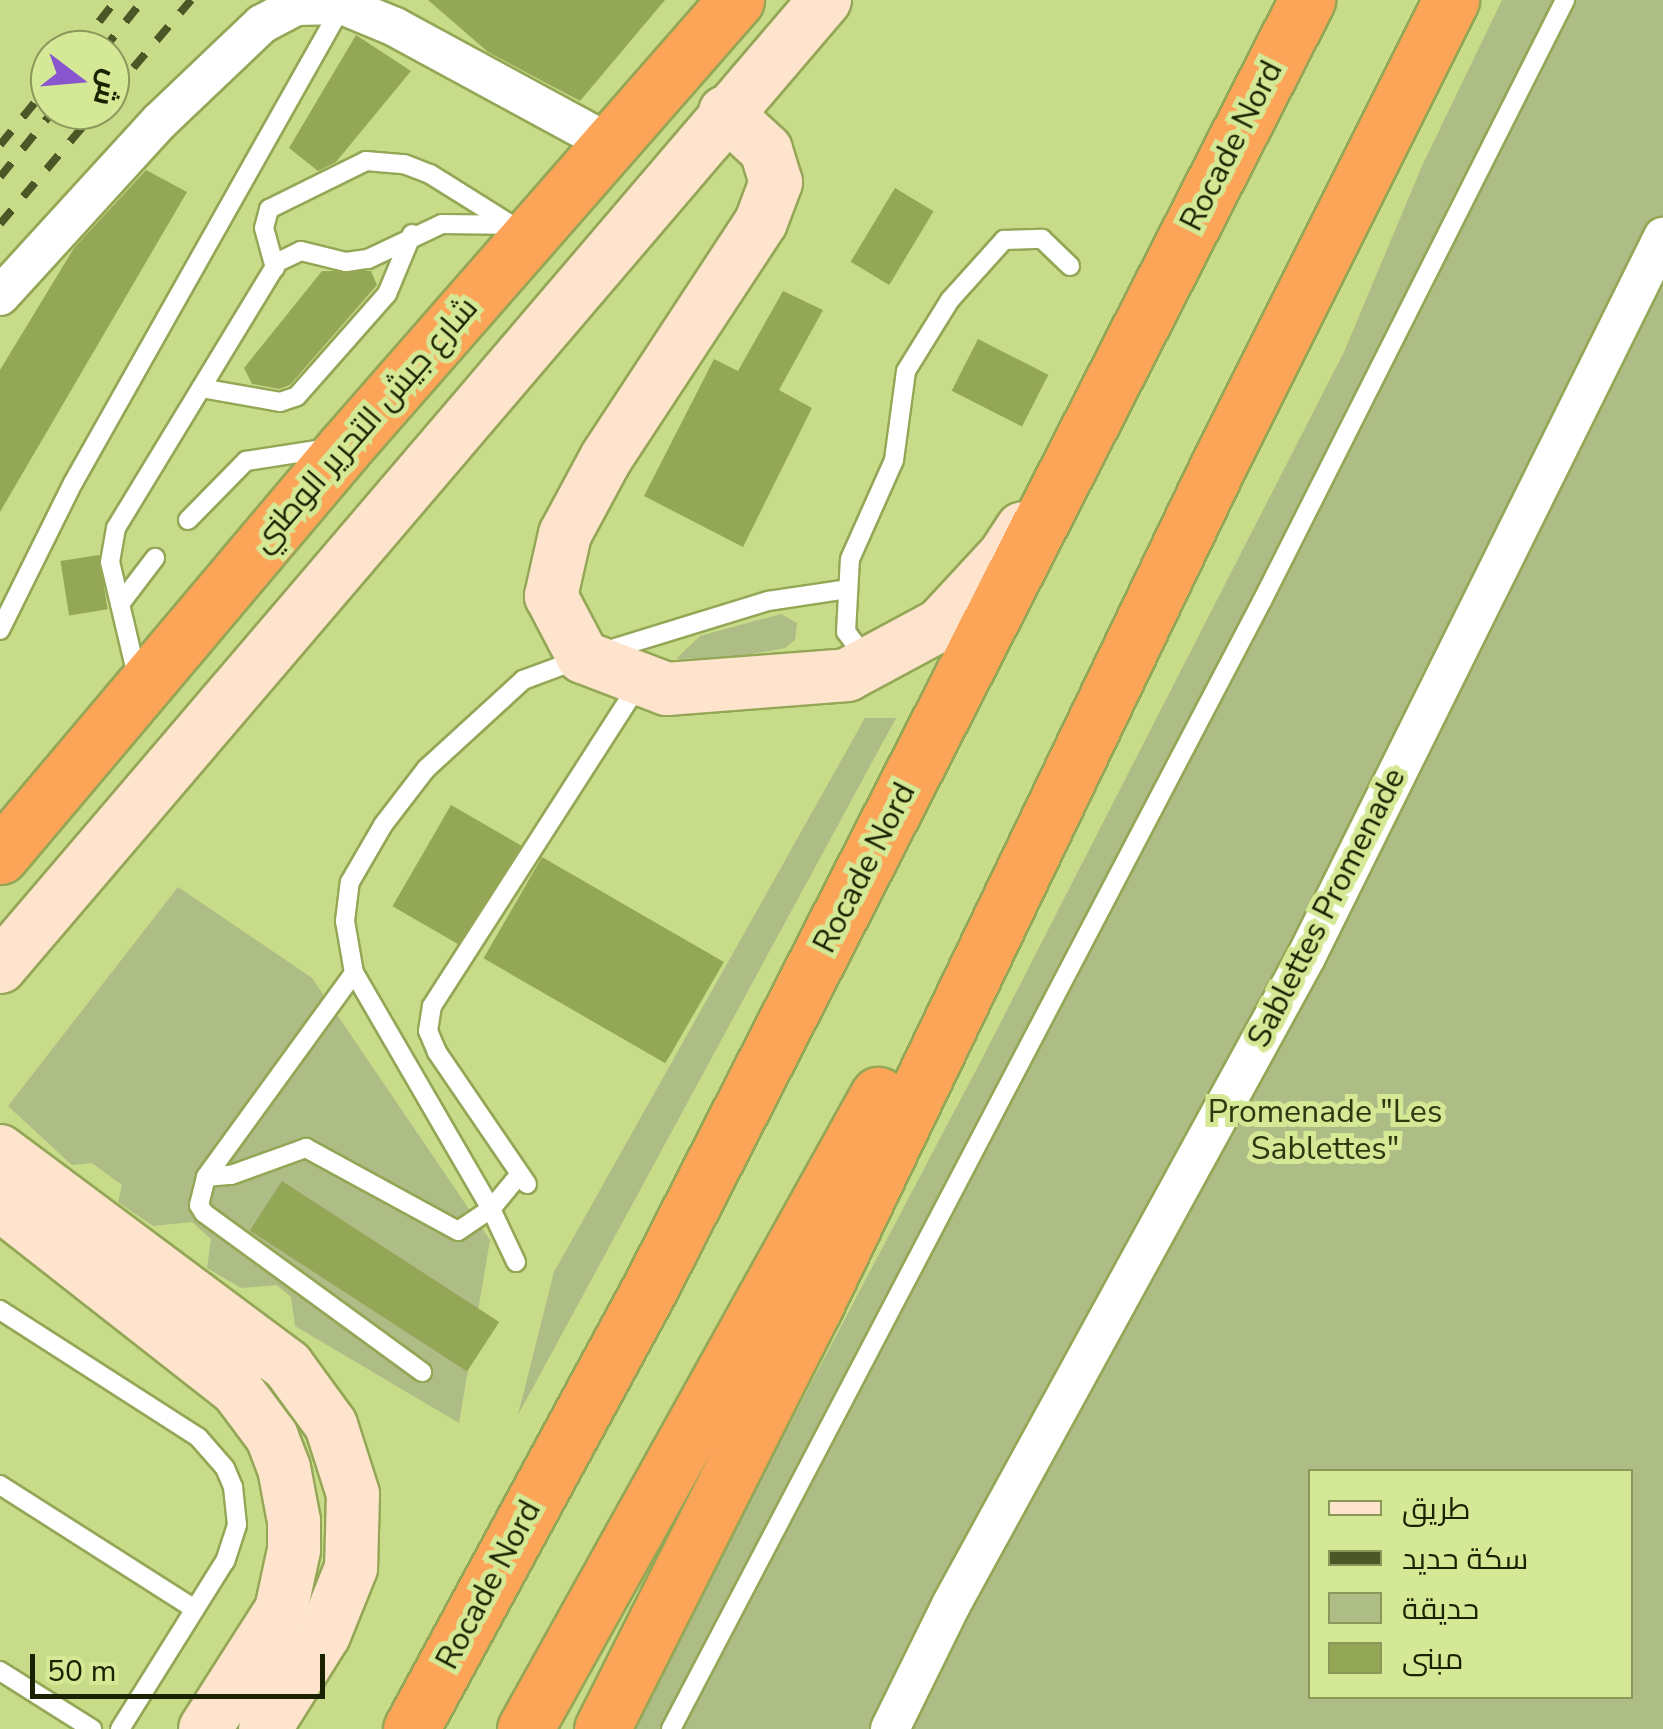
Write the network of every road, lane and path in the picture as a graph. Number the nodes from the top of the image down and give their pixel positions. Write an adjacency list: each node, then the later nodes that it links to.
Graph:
1 (736, 0): 9 (highway, شارع جيش التحرير الوطني)
2 (825, 0): 8 (street)
3 (1278, 0): 17 (highway)
4 (1307, 0): 17 (highway, Rocade Nord)
5 (1451, 0): 19 (highway)
6 (1565, 0): 49 (lane)
7 (342, 5): 9 (street); 15 (street); 24 (lane)
8 (725, 112): 25 (street); 30 (street)
9 (609, 143): 10 (highway, شارع جيش التحرير الوطني)
10 (523, 225): 11 (lane); 14 (lane); 18 (highway, شارع جيش التحرير الوطني)
11 (412, 234): 14 (lane); 16 (lane)
12 (1663, 238): 50 (street, Sablettes Promenade)
13 (1070, 266): 22 (lane)
14 (275, 268): 16 (lane)
15 (0, 296)
16 (201, 388): 23 (lane)
17 (1096, 413): 26 (street); 46 (highway, Rocade Nord)
18 (345, 447): 20 (lane); 28 (highway, شارع جيش التحرير الوطني)
19 (1220, 464): 47 (highway); 48 (highway)
20 (188, 520)
21 (154, 558): 23 (lane)
22 (847, 589): 25 (lane); 26 (lane)
23 (120, 604): 28 (lane)
24 (0, 630)
25 (583, 658): 27 (street); 31 (lane)
26 (873, 664): 27 (street)
27 (641, 680): 35 (lane)
28 (139, 687): 29 (highway, شارع جيش التحرير الوطني)
29 (0, 856)
30 (4, 967)
31 (354, 973): 33 (lane); 35 (lane)
32 (0, 1151): 45 (street)
33 (206, 1177): 35 (lane); 38 (lane)
34 (0, 1204): 44 (street)
35 (491, 1208): 36 (lane)
36 (516, 1262)
37 (0, 1310): 40 (lane)
38 (422, 1372)
39 (0, 1485): 40 (lane)
40 (195, 1609): 43 (lane)
41 (0, 1672): 42 (lane)
42 (92, 1729)
43 (120, 1729)
44 (205, 1729)
45 (264, 1729)
46 (411, 1729)
47 (525, 1729)
48 (602, 1729)
49 (671, 1729)
50 (890, 1729)

